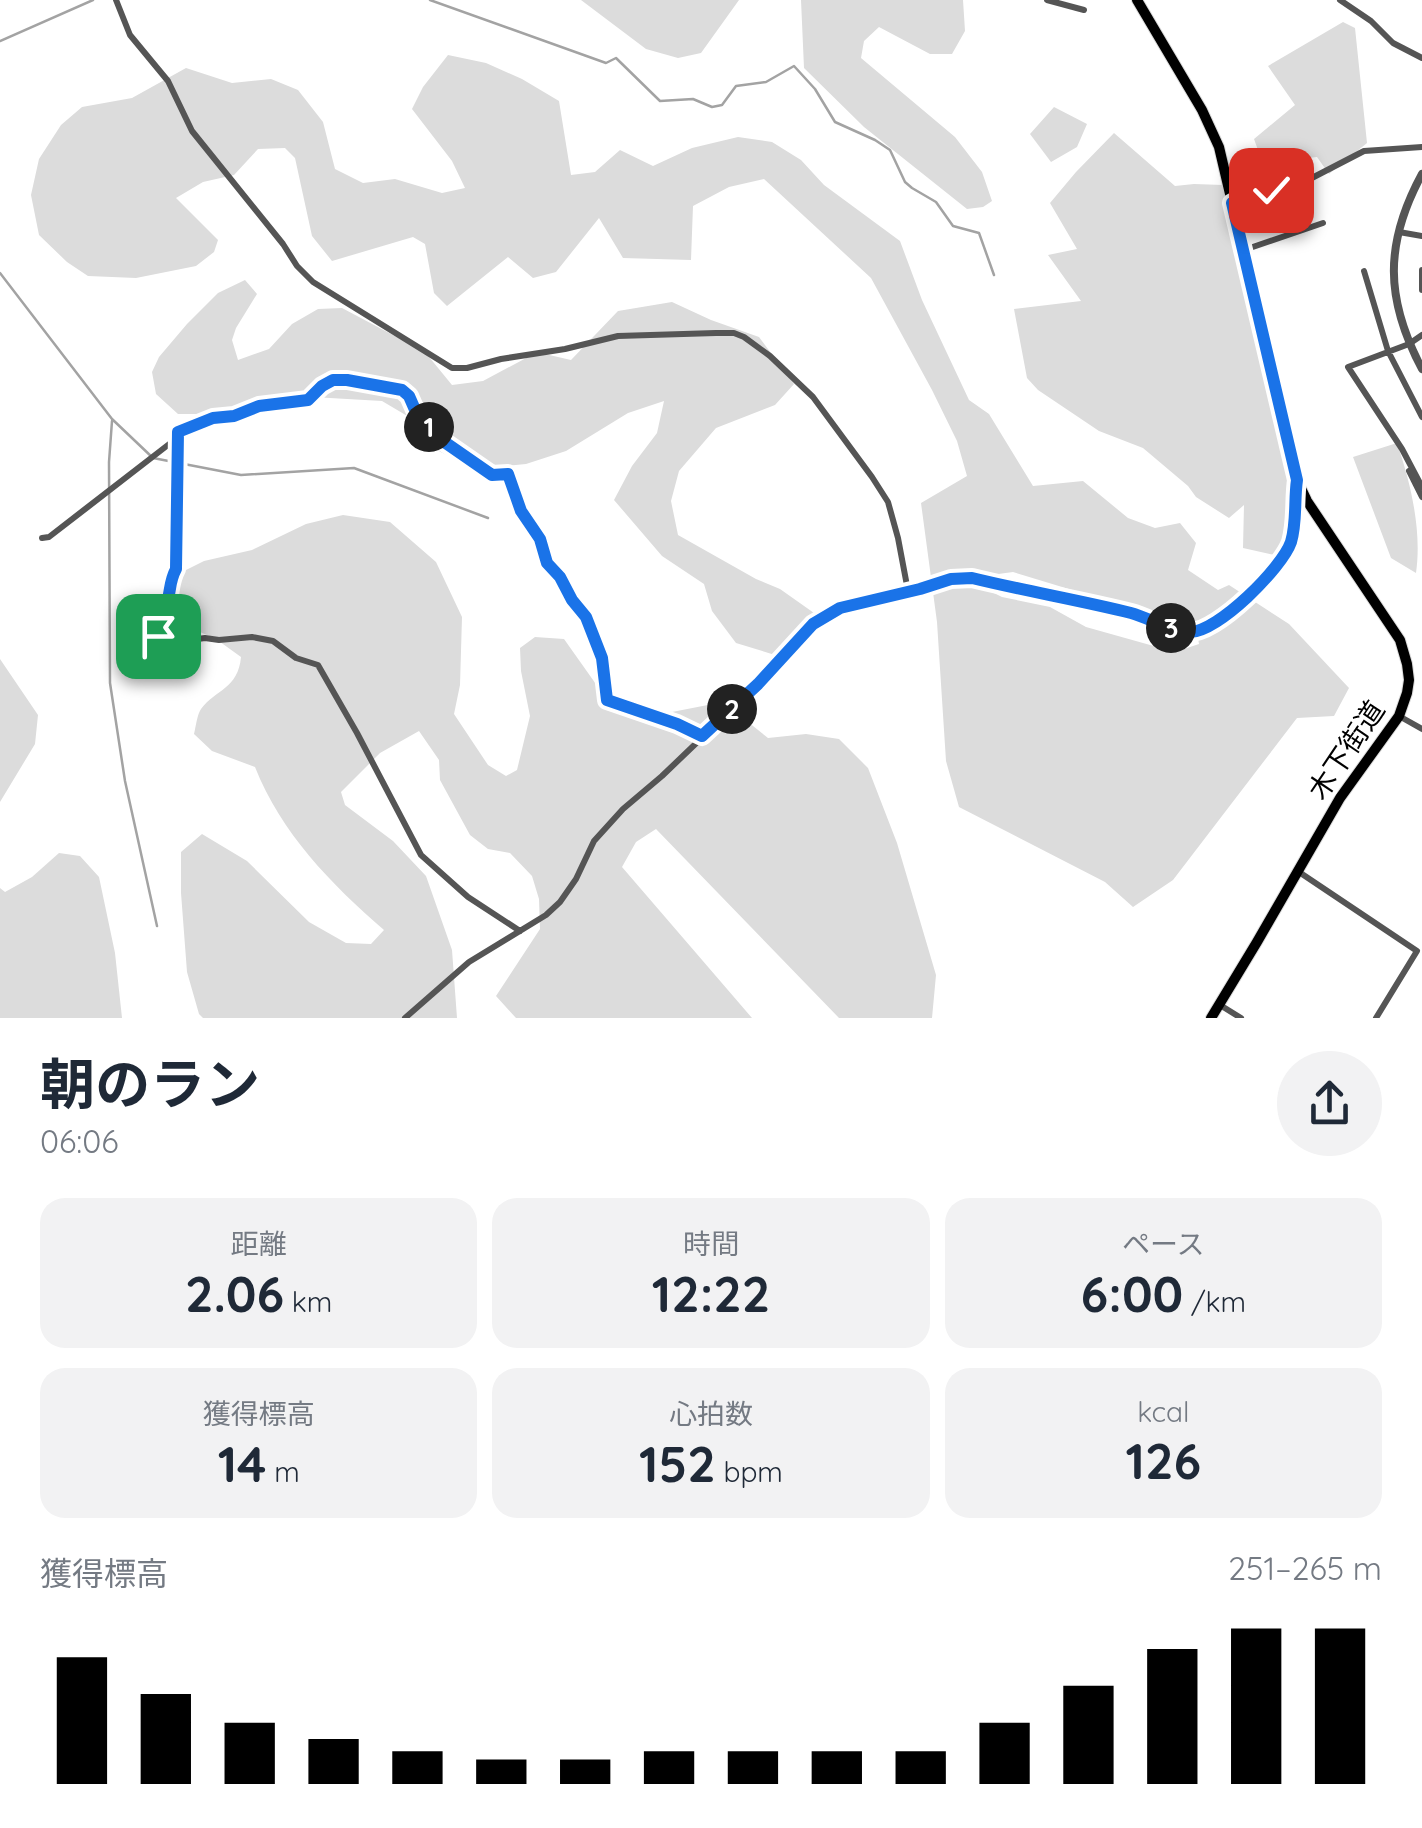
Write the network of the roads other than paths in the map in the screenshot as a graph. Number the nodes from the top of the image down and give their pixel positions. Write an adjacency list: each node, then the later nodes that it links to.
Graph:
1 (116, 0): 28 (street)
2 (1046, 0): 5 (street)
3 (1137, 0): 9 (main road, 木下街道)
4 (1340, 0): 6 (street)
5 (1084, 10)
6 (1422, 58)
7 (1422, 148): 9 (street)
8 (1422, 174): 11 (street)
9 (1232, 203): 13 (main road, 木下街道)
10 (1322, 223): 13 (street)
11 (1398, 232): 12 (street); 18 (street)
12 (1422, 236)
13 (1243, 251): 24 (main road, 木下街道)
14 (1422, 270): 16 (street)
15 (1364, 271): 19 (street)
16 (1422, 288)
17 (1422, 335): 18 (street)
18 (1409, 344): 19 (street); 20 (street)
19 (1388, 351): 21 (street); 23 (street)
20 (1422, 369)
21 (1422, 417)
22 (178, 437): 27 (street); 33 (street); 35 (street)
23 (1406, 456): 25 (street); 26 (street)
24 (1297, 480): 28 (street); 29 (main road, 木下街道)
25 (1421, 484)
26 (1422, 497)
27 (42, 538)
28 (908, 591): 33 (street)
29 (1409, 680): 30 (street); 31 (main road, 木下街道)
30 (1422, 681)
31 (1399, 716): 32 (street); 34 (main road, 木下街道)
32 (1422, 730)
33 (702, 736): 35 (street)
34 (1298, 871): 36 (main road, 木下街道); 40 (street)
35 (520, 931): 37 (street)
36 (1220, 1004): 38 (main road, 木下街道); 39 (street)
37 (405, 1018)
38 (1211, 1018)
39 (1241, 1018)
40 (1376, 1018)

